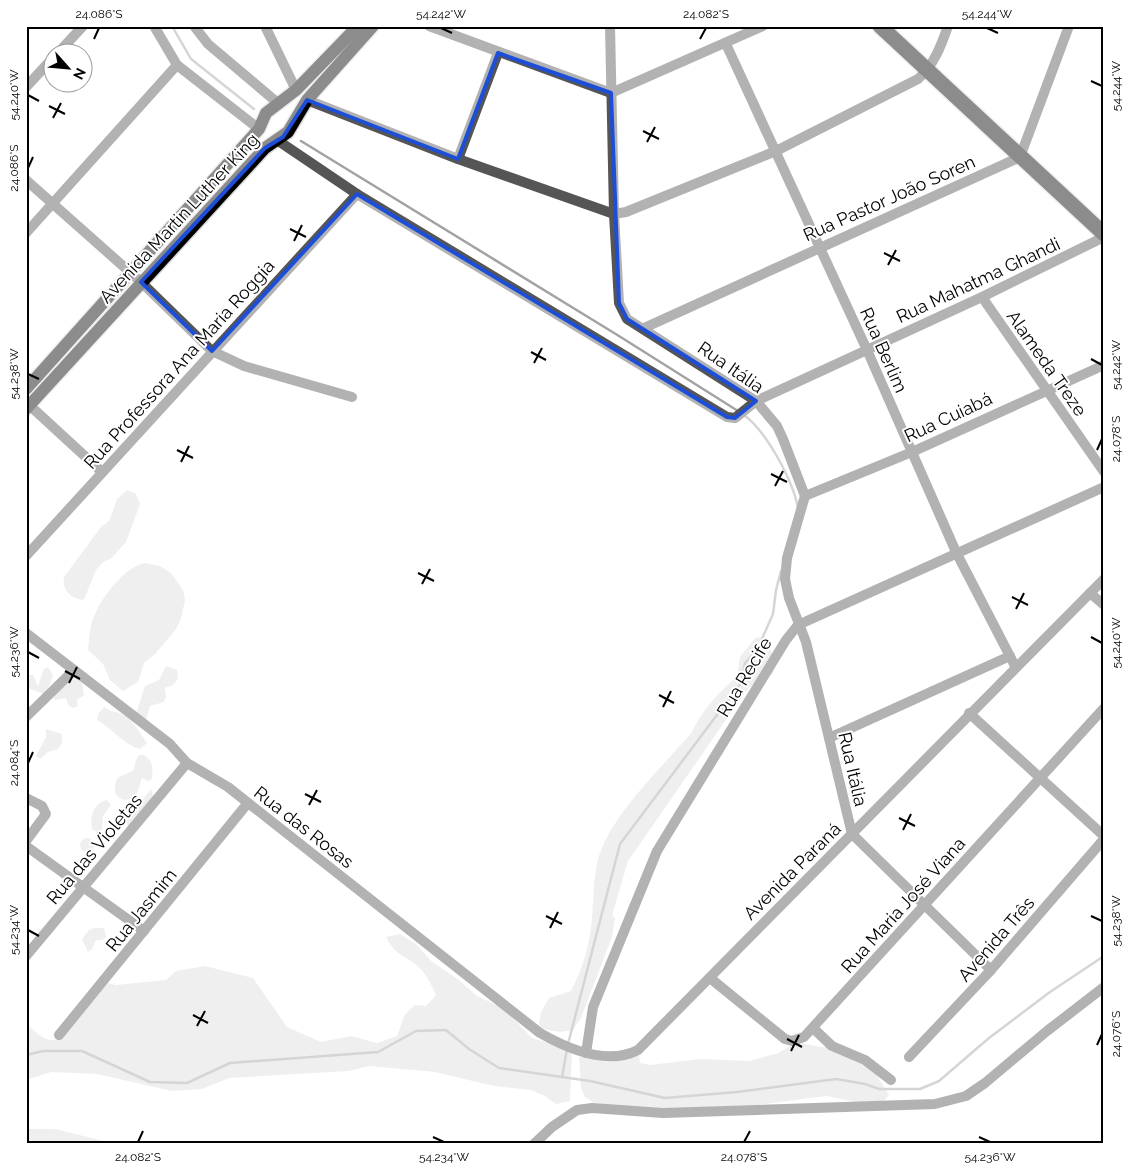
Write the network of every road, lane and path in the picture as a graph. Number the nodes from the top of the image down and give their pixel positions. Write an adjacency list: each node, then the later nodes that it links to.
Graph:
1 (83, 26): 13 (street)
2 (154, 26): 17 (street)
3 (194, 26): 24 (street)
4 (265, 26): 21 (street)
5 (358, 26): 16 (main road, Avenida Martin Luther King)
6 (373, 26): 16 (main road, Avenida Martin Luther King)
7 (429, 26): 15 (street)
8 (610, 26): 22 (street, Rua Itália)
9 (763, 26): 14 (street)
10 (880, 26): 19 (highway)
11 (948, 26): 19 (street)
12 (1069, 26): 29 (street)
13 (68, 42)
14 (726, 44): 22 (street); 28 (street, Rua Berlim)
15 (498, 52): 22 (street); 30 (street)
16 (330, 63): 21 (main road, Avenida Martin Luther King); 23 (main road, Avenida Martin Luther King)
17 (177, 65): 26 (street); 34 (street)
18 (42, 70): 20 (street)
19 (927, 71): 28 (street); 29 (highway)
20 (26, 87)
21 (296, 90): 24 (main road, Avenida Martin Luther King)
22 (611, 93): 36 (street, Rua Itália)
23 (307, 100): 25 (main road, Avenida Martin Luther King); 30 (street)
24 (279, 104): 25 (main road); 26 (main road, Avenida Martin Luther King)
25 (295, 119): 27 (main road, Avenida Martin Luther King)
26 (258, 129): 27 (main road); 33 (main road, Avenida Martin Luther King)
27 (277, 140): 32 (street); 35 (main road, Avenida Martin Luther King)
28 (776, 151): 36 (street); 40 (street, Rua Berlim)
29 (1020, 157): 38 (highway); 40 (street, Rua Pastor João Soren)
30 (458, 159): 36 (street)
31 (26, 180): 34 (street)
32 (357, 194): 46 (street, Rua Professora Ana Maria Roggia); 51 (street, Rua Mahatma Ghandi)
33 (199, 196): 35 (main road); 41 (main road, Avenida Martin Luther King)
34 (52, 205): 37 (street); 41 (street)
35 (210, 207): 42 (main road, Avenida Martin Luther King)
36 (614, 214): 44 (street, Rua Itália)
37 (26, 233)
38 (1104, 234)
39 (1104, 238): 43 (street, Rua Mahatma Ghandi)
40 (819, 248): 44 (street, Rua Pastor João Soren); 45 (street, Rua Berlim)
41 (130, 273): 42 (street); 48 (main road, Avenida Martin Luther King)
42 (141, 282): 46 (street); 52 (main road, Avenida Martin Luther King)
43 (982, 297): 45 (street, Rua Mahatma Ghandi); 49 (street, Alameda Treze)
44 (644, 328): 51 (street, Rua Itália)
45 (866, 350): 51 (street, Rua Mahatma Ghandi); 53 (street, Rua Berlim)
46 (212, 352): 50 (street); 54 (street, Rua Professora Ana Maria Roggia)
47 (1104, 365): 49 (street, Rua Cuiabá)
48 (26, 389)
49 (1046, 390): 53 (street, Rua Cuiabá); 55 (street, Alameda Treze)
50 (352, 397)
51 (756, 401): 57 (street, Rua Itália)
52 (27, 406): 54 (street)
53 (912, 452): 57 (street, Rua Cuiabá); 58 (street, Rua Berlim)
54 (102, 472): 59 (street, Rua Professora Ana Maria Roggia)
55 (1104, 472)
56 (1104, 488): 58 (street)
57 (805, 496): 63 (street, Rua Itália)
58 (956, 552): 63 (street); 65 (street, Rua Berlim)
59 (26, 556)
60 (1104, 579): 61 (street, Avenida Paraná)
61 (1090, 594): 62 (street); 66 (street, Avenida Paraná)
62 (1104, 605)
63 (798, 624): 71 (street, Rua Itália); 90 (street, Rua Recife)
64 (26, 633): 67 (street, Rua das Rosas)
65 (1010, 656): 66 (street, Rua Berlim); 71 (street)
66 (1015, 666): 69 (street, Avenida Paraná)
67 (74, 670): 70 (street); 72 (street, Rua das Rosas)
68 (1104, 708): 73 (street, Rua Maria José Viana)
69 (970, 713): 73 (street); 76 (street, Avenida Paraná)
70 (26, 717)
71 (829, 738): 76 (street, Rua Itália)
72 (187, 762): 75 (street, Rua das Rosas); 80 (street, Rua das Violetas)
73 (1040, 777): 77 (street); 81 (street, Rua Maria José Viana)
74 (26, 798): 78 (street)
75 (247, 804): 82 (street, Rua Jasmim); 89 (street, Rua das Rosas)
76 (852, 834): 81 (street); 85 (street, Avenida Paraná)
77 (1104, 838): 84 (street, Avenida Três)
78 (26, 841)
79 (26, 846): 80 (street)
80 (83, 887): 82 (street); 83 (street, Rua das Violetas)
81 (924, 906): 84 (street); 87 (street, Rua Maria José Viana)
82 (144, 931): 88 (street, Rua Jasmim)
83 (26, 956)
84 (991, 970): 91 (street, Avenida Três)
85 (710, 978): 87 (street, Rua Maria José Viana); 90 (street, Avenida Paraná)
86 (1104, 986): 93 (street)
87 (813, 1028): 92 (street)
88 (59, 1035)
89 (567, 1046): 90 (street, Avenida Paraná)
90 (586, 1053)
91 (908, 1057)
92 (891, 1080)
93 (534, 1144)

